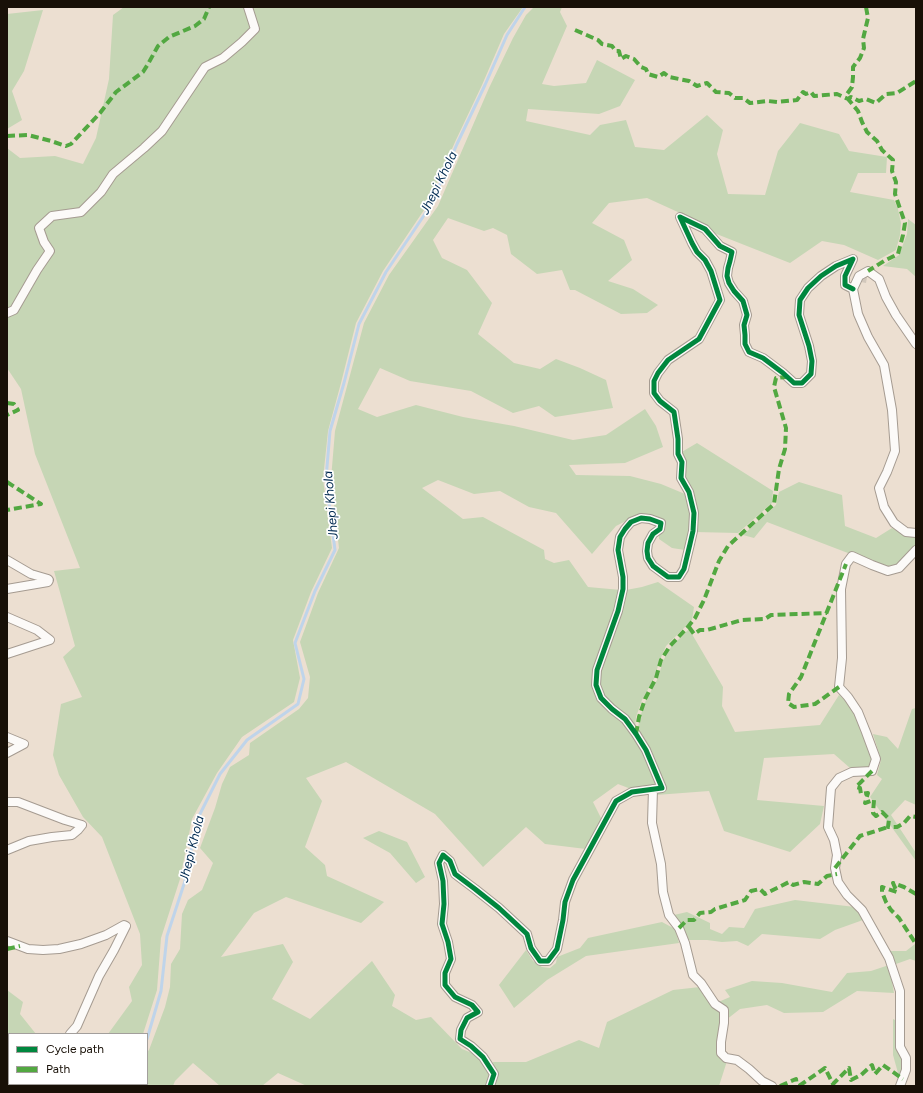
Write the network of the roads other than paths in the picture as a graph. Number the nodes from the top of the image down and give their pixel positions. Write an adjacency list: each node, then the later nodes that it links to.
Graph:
1 (248, 7): 3 (street)
2 (853, 289): 4 (street); 5 (street); 13 (street)
3 (7, 314)
4 (916, 344)
5 (916, 533)
6 (916, 550): 20 (street)
7 (7, 560): 8 (street)
8 (7, 589)
9 (7, 617): 10 (street)
10 (7, 654)
11 (7, 737): 12 (street)
12 (7, 753)
13 (653, 788): 18 (street); 19 (street)
14 (7, 802): 15 (street)
15 (7, 850)
16 (7, 941): 17 (street)
17 (71, 1033)
18 (490, 1086)
19 (772, 1086)
20 (900, 1086)

